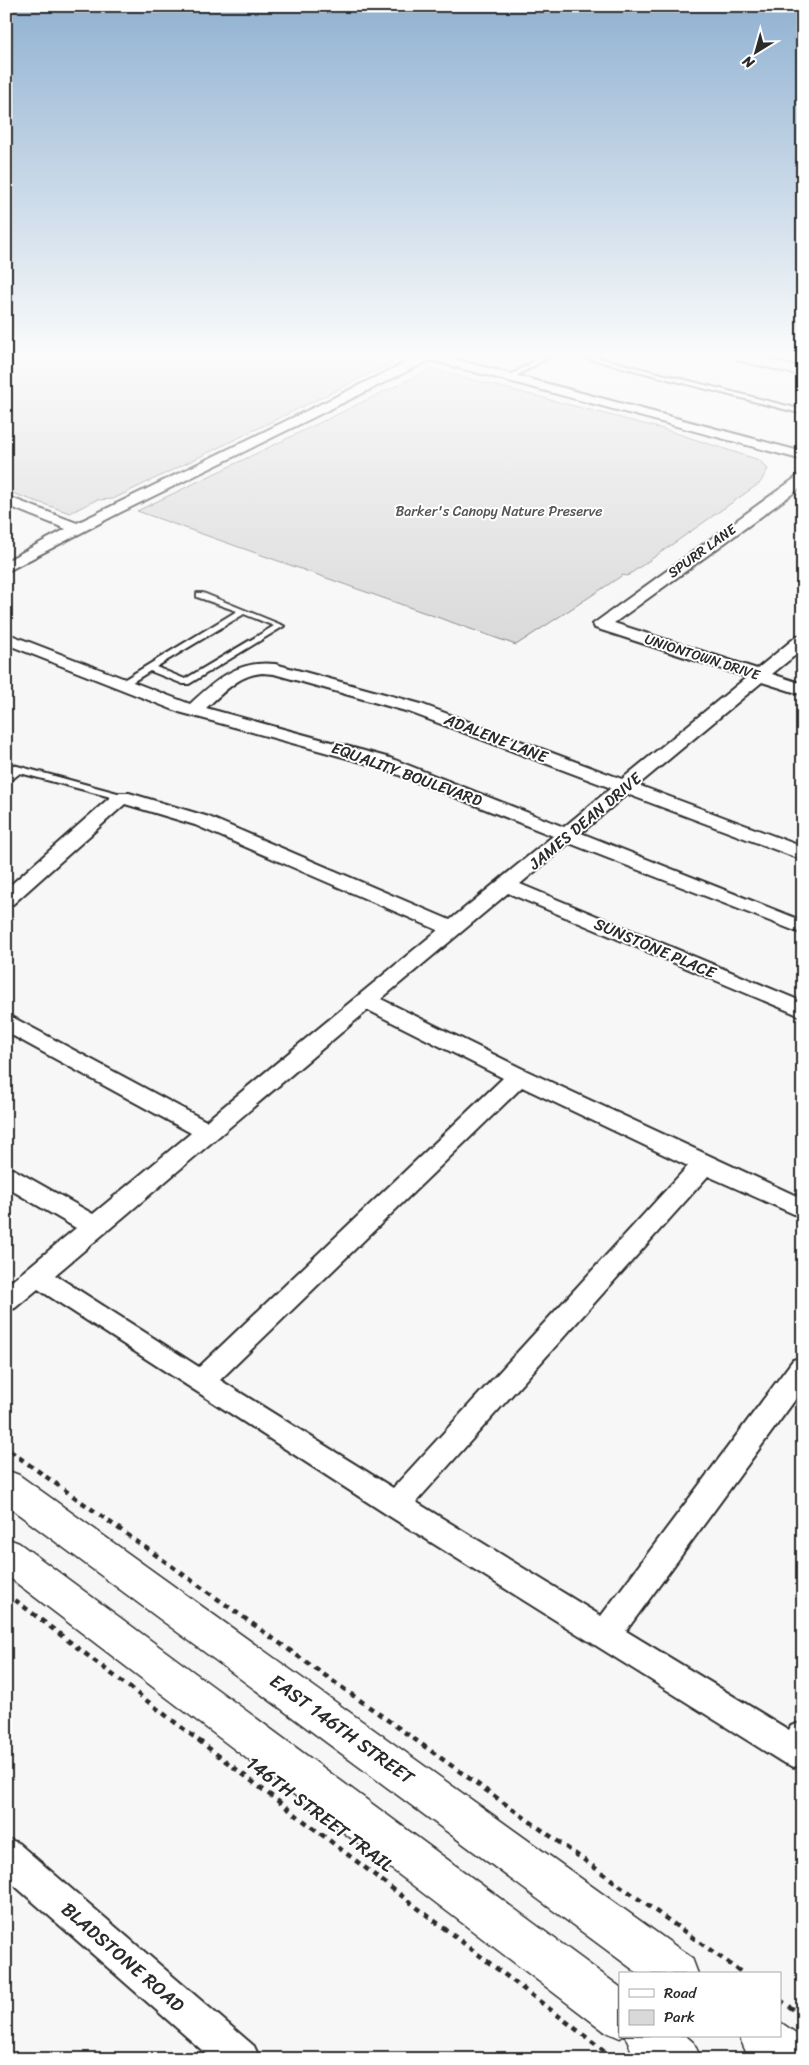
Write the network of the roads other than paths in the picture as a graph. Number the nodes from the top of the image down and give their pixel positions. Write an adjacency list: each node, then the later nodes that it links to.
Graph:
1 (231, 453): 4 (street)
2 (803, 478): 8 (street, SPURR LANE)
3 (6, 500): 4 (street)
4 (78, 529): 5 (street)
5 (6, 567)
6 (200, 595): 7 (lane)
7 (243, 611): 11 (lane); 11 (lane)
8 (601, 624): 12 (street, UNIONTOWN DRIVE)
9 (6, 638): 13 (street, EQUALITY BOULEVARD)
10 (803, 640): 12 (street, JAMES DEAN DRIVE)
11 (150, 668): 13 (lane)
12 (760, 676): 14 (street, UNIONTOWN DRIVE); 19 (street, JAMES DEAN DRIVE)
13 (123, 684): 15 (street, EQUALITY BOULEVARD)
14 (803, 690)
15 (194, 710): 19 (street, ADALENE LANE); 21 (street, EQUALITY BOULEVARD)
16 (6, 766): 17 (lane)
17 (18, 770): 18 (lane); 20 (lane)
18 (6, 781)
19 (626, 787): 21 (street, JAMES DEAN DRIVE); 22 (street, ADALENE LANE)
20 (122, 797): 24 (street); 25 (street)
21 (568, 835): 23 (street, JAMES DEAN DRIVE); 26 (street, EQUALITY BOULEVARD)
22 (803, 854)
23 (506, 885): 25 (street, JAMES DEAN DRIVE); 28 (street, SUNSTONE PLACE)
24 (6, 900)
25 (454, 928): 27 (street, JAMES DEAN DRIVE)
26 (803, 928)
27 (366, 1000): 30 (street); 31 (street, JAMES DEAN DRIVE)
28 (803, 1010)
29 (6, 1023): 31 (street)
30 (519, 1076): 32 (street); 39 (street)
31 (208, 1132): 35 (street, JAMES DEAN DRIVE)
32 (704, 1164): 34 (street); 41 (street)
33 (6, 1176): 35 (street)
34 (803, 1209)
35 (95, 1227): 36 (street, JAMES DEAN DRIVE)
36 (37, 1276): 37 (street, JAMES DEAN DRIVE); 39 (street)
37 (6, 1301)
38 (803, 1368): 43 (street)
39 (201, 1382): 41 (street)
40 (6, 1485): 46 (main road, EAST 146TH STREET)
41 (396, 1505): 43 (street)
42 (6, 1554): 47 (main road)
43 (605, 1635): 44 (street)
44 (800, 1748)
45 (6, 1855): 50 (street, BLADSTONE ROAD)
46 (673, 1972)
47 (619, 2014)
48 (651, 2038): 51 (main road)
49 (765, 2038): 52 (main road)
50 (240, 2059)
51 (678, 2059)
52 (794, 2059)

